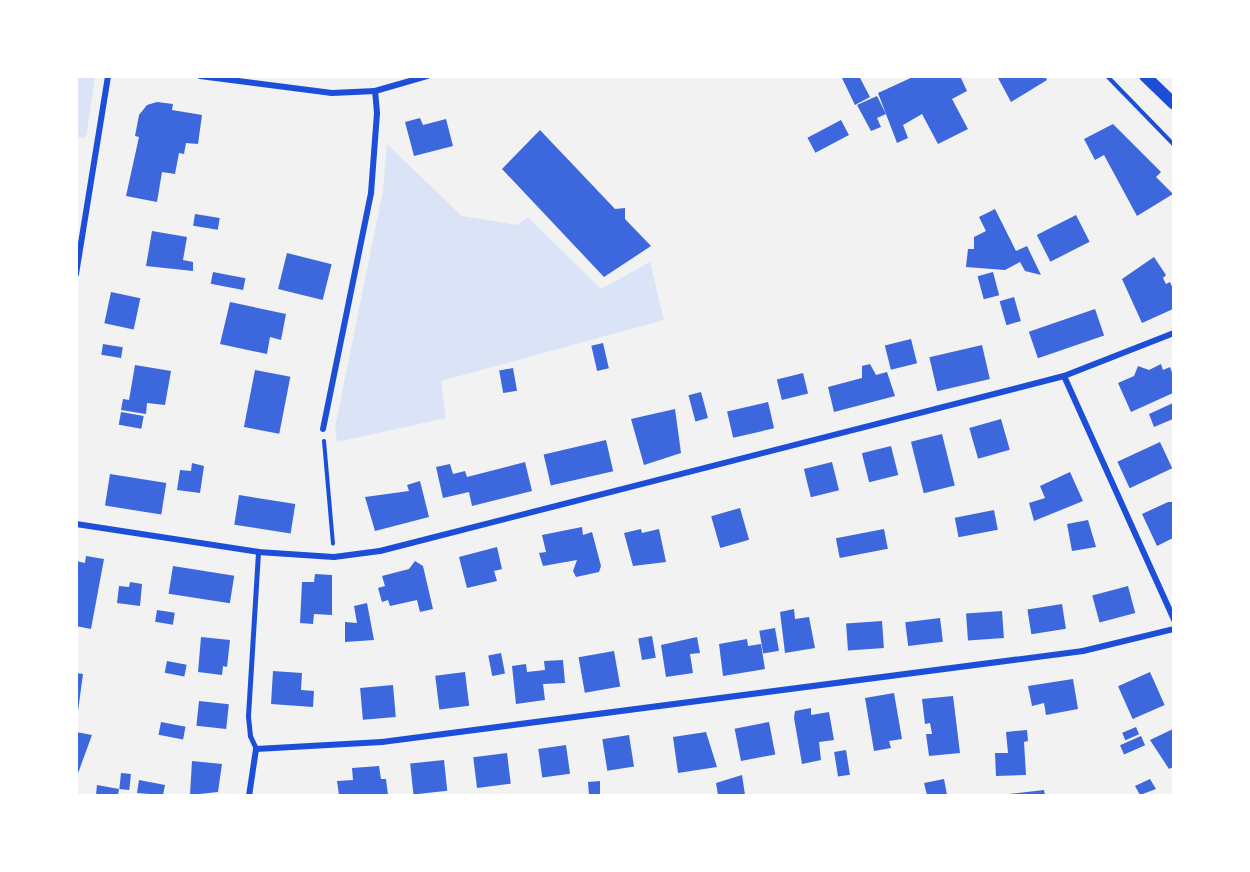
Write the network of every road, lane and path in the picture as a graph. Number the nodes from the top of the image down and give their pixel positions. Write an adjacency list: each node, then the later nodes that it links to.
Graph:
1 (108, 76): 9 (street)
2 (200, 76): 6 (street)
3 (1107, 76): 8 (path)
4 (1145, 76): 7 (main road)
5 (422, 77): 6 (street)
6 (375, 91): 12 (street)
7 (1173, 104)
8 (1173, 145)
9 (76, 274)
10 (1173, 333): 11 (street)
11 (1064, 376): 15 (street); 16 (street)
12 (323, 429): 15 (path)
13 (76, 524): 14 (street)
14 (258, 552): 15 (street); 18 (lane)
15 (334, 557)
16 (1173, 620)
17 (1173, 629): 18 (street)
18 (256, 749): 19 (street)
19 (249, 795)

